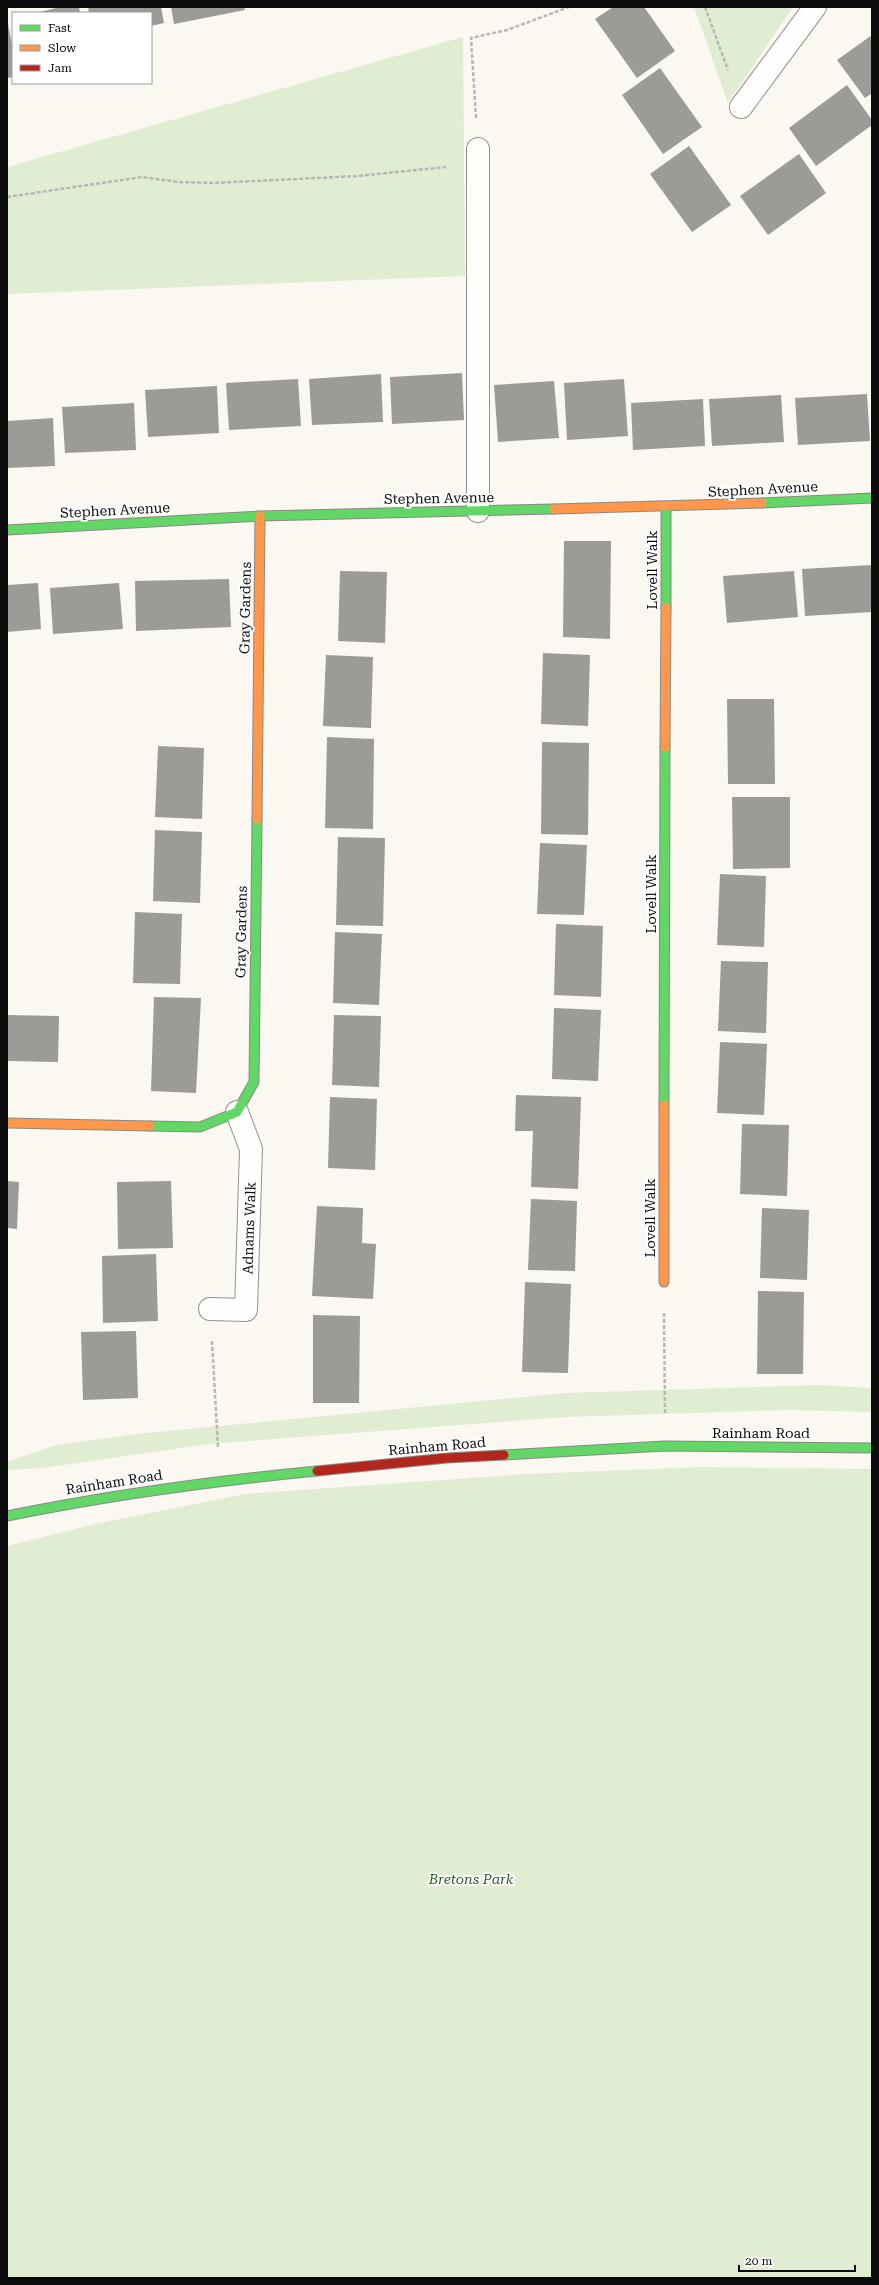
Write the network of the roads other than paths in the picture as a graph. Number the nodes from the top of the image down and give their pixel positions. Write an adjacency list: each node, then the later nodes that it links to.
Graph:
1 (815, 7): 2 (street)
2 (741, 107)
3 (478, 156): 6 (street)
4 (872, 498): 5 (street, Stephen Avenue)
5 (666, 507): 6 (street, Stephen Avenue); 11 (street, Lovell Walk)
6 (478, 511): 7 (street, Stephen Avenue)
7 (260, 516): 8 (street, Stephen Avenue); 9 (street, Gray Gardens)
8 (7, 530)
9 (237, 1112): 10 (street); 12 (street, Adnams Walk)
10 (7, 1123)
11 (664, 1282)
12 (210, 1309)
13 (872, 1448): 14 (street, Rainham Road)
14 (7, 1516)

